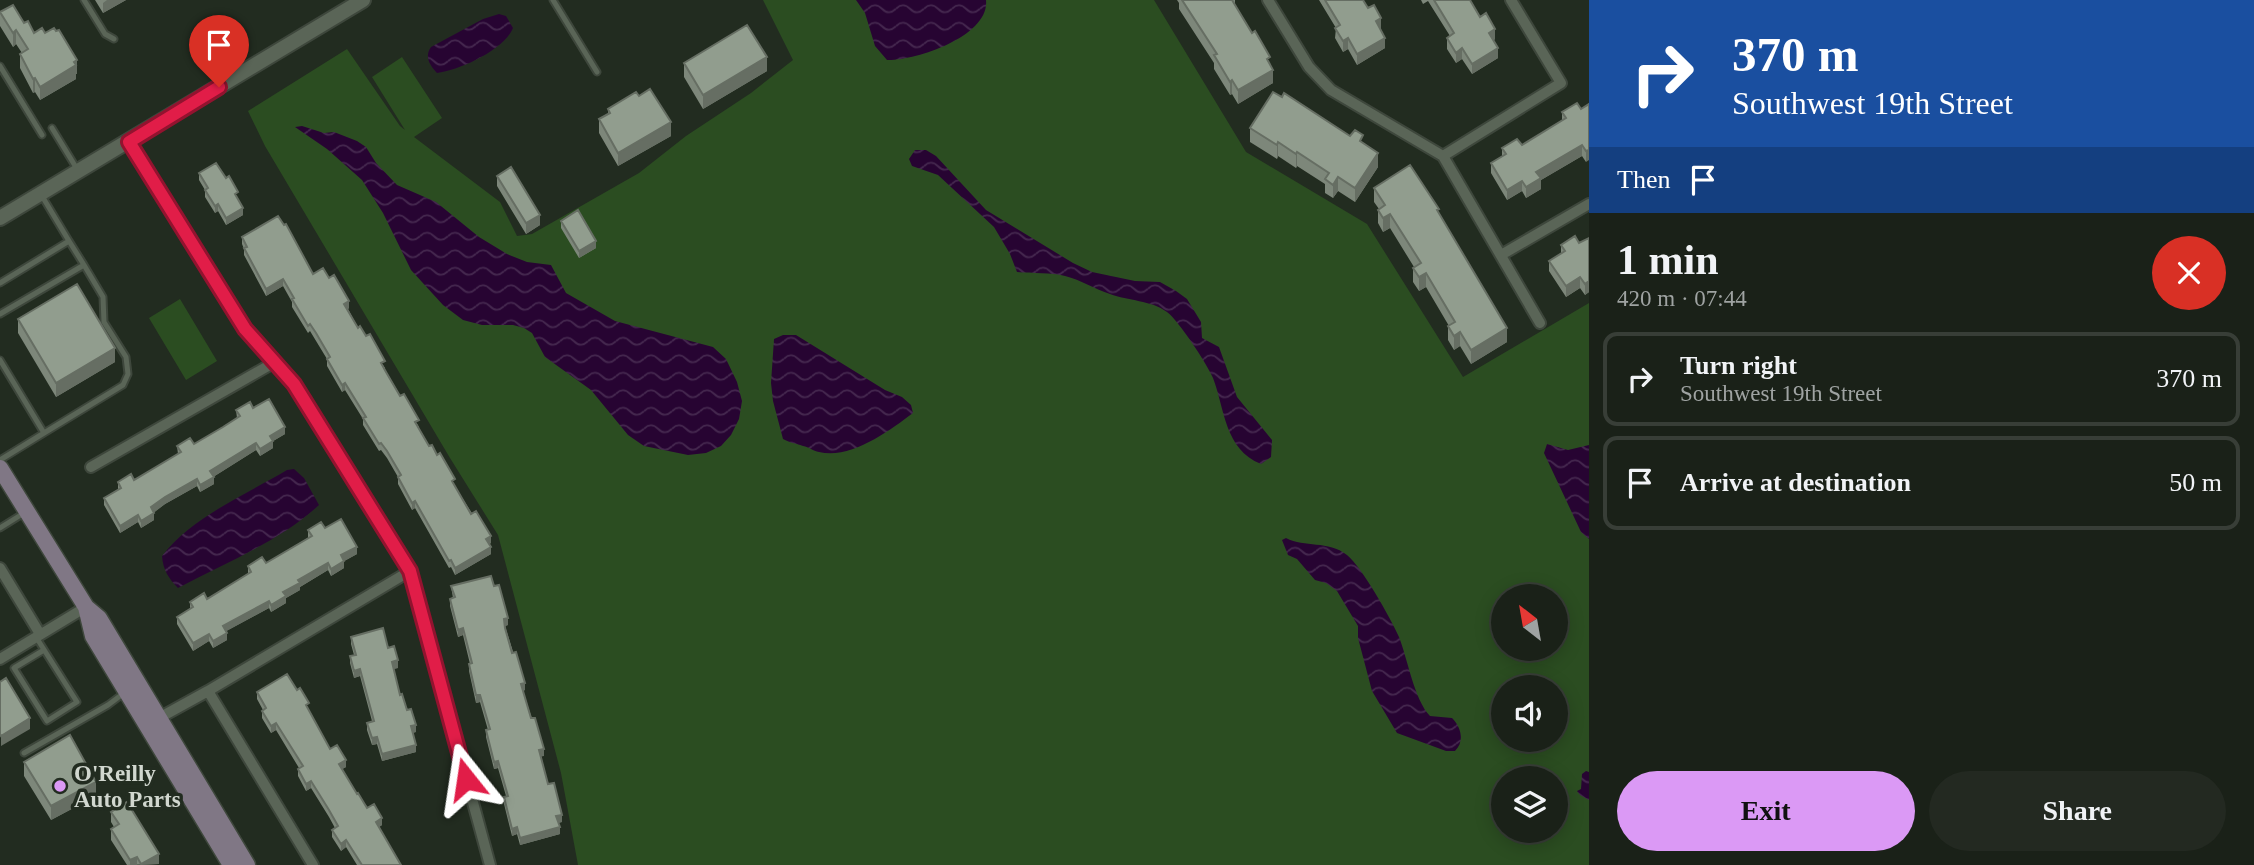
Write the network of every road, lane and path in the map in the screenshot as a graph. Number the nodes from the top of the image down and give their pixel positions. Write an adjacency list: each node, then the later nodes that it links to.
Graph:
1 (83, 0): 6 (lane)
2 (363, 0): 11 (street)
3 (553, 0): 8 (lane)
4 (1268, 0): 12 (street)
5 (1511, 0): 12 (street)
6 (114, 39)
7 (0, 66): 10 (lane)
8 (597, 72)
9 (52, 128): 13 (lane)
10 (42, 135)
11 (129, 142): 13 (street); 24 (street)
12 (1443, 156): 18 (street)
13 (79, 172): 14 (street)
14 (40, 193): 16 (street); 17 (lane)
15 (1589, 204): 18 (street)
16 (0, 218)
17 (69, 241): 19 (lane); 20 (lane)
18 (1501, 255): 22 (street)
19 (84, 265): 21 (lane); 25 (lane)
20 (0, 283)
21 (0, 314)
22 (1540, 323)
23 (0, 360): 25 (lane)
24 (275, 362): 26 (street); 31 (street)
25 (44, 433): 27 (lane)
26 (91, 467)
27 (1, 470): 28 (main road)
28 (27, 512): 29 (lane); 32 (main road)
29 (0, 528)
30 (0, 568): 33 (street)
31 (410, 571): 37 (street); 43 (street)
32 (86, 607): 33 (street); 36 (main road); 38 (main road)
33 (38, 636): 34 (lane); 35 (street)
34 (44, 650): 34 (lane)
35 (0, 659)
36 (126, 691): 39 (lane); 40 (main road)
37 (208, 691): 38 (street); 42 (street)
38 (159, 718): 41 (main road)
39 (24, 753)
40 (231, 865)
41 (247, 865)
42 (313, 865)
43 (490, 865)

